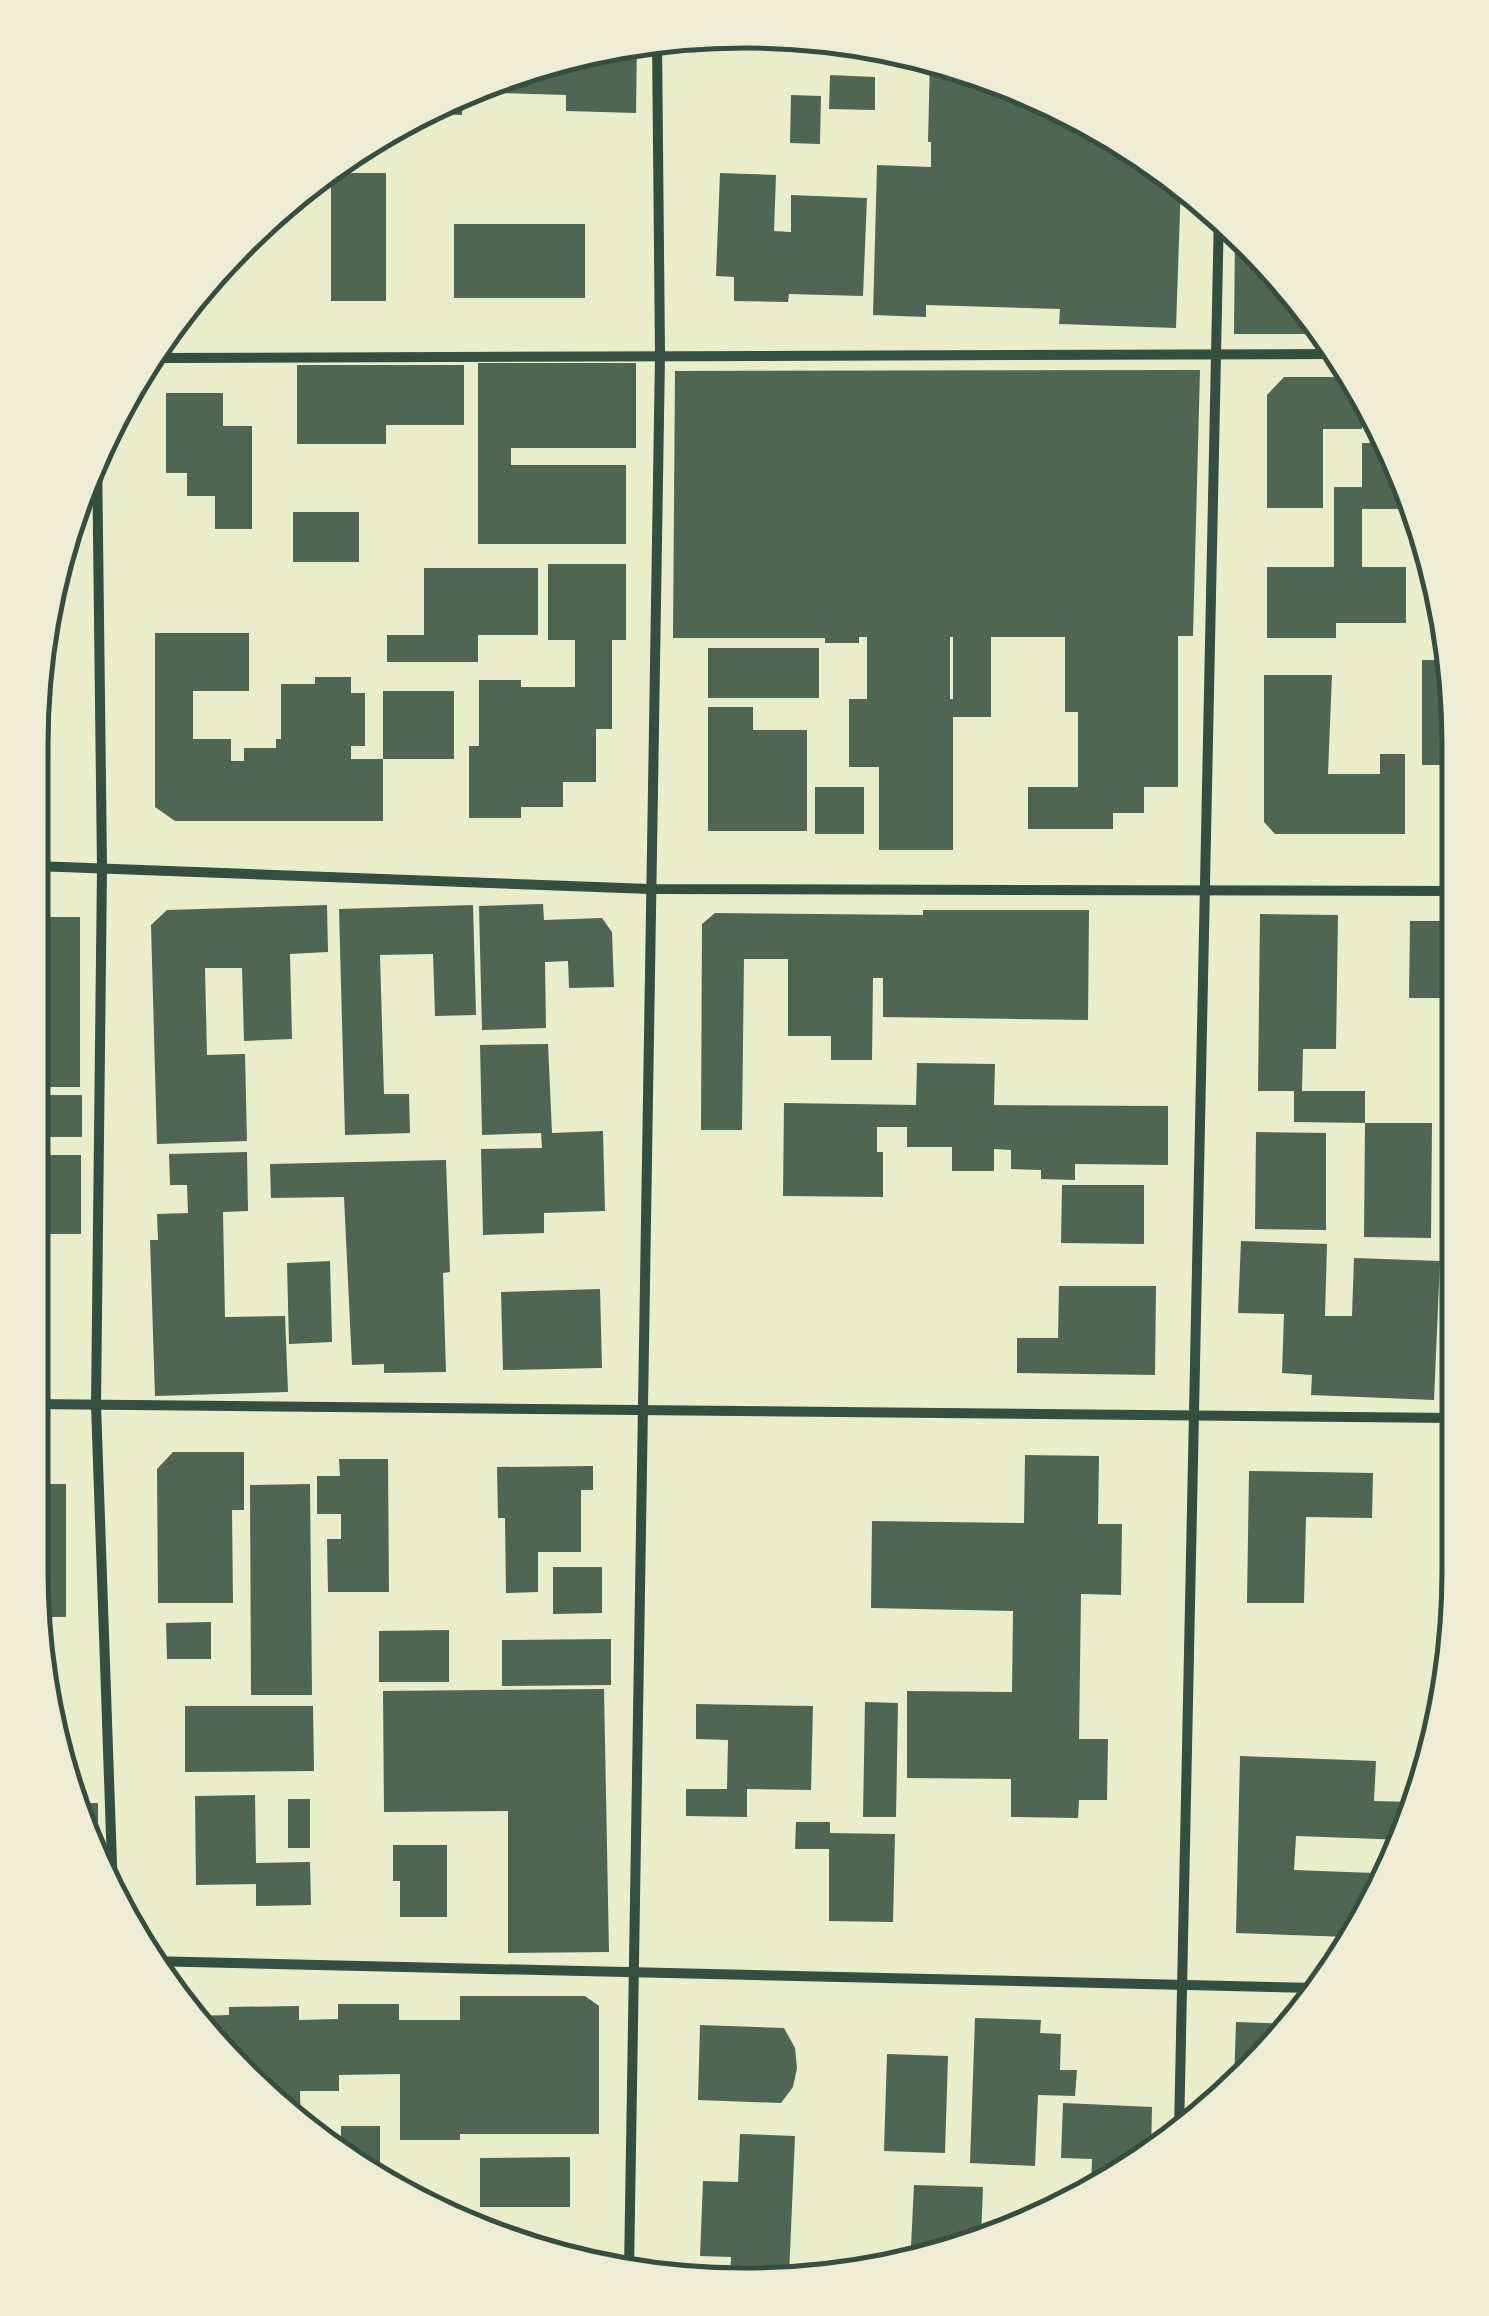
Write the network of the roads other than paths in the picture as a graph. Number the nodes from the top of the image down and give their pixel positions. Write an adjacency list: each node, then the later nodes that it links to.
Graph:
1 (656, 53): 5 (street)
2 (1219, 234): 4 (street)
3 (1322, 354): 4 (street)
4 (1217, 355): 5 (street); 11 (street)
5 (660, 356): 6 (street); 10 (street)
6 (164, 358)
7 (97, 487): 9 (street)
8 (48, 866): 9 (street)
9 (102, 868): 10 (street); 14 (street)
10 (650, 889): 11 (street); 15 (street)
11 (1206, 889): 12 (street); 16 (street)
12 (1442, 891)
13 (48, 1404): 14 (street)
14 (96, 1405): 15 (street); 18 (street)
15 (641, 1408): 16 (street); 20 (street)
16 (1194, 1415): 17 (street); 21 (street)
17 (1442, 1418)
18 (113, 1866)
19 (167, 1961): 20 (street)
20 (632, 1972): 21 (street); 24 (street)
21 (1182, 1985): 22 (street); 23 (street)
22 (1303, 1988)
23 (1179, 2116)
24 (630, 2259)

